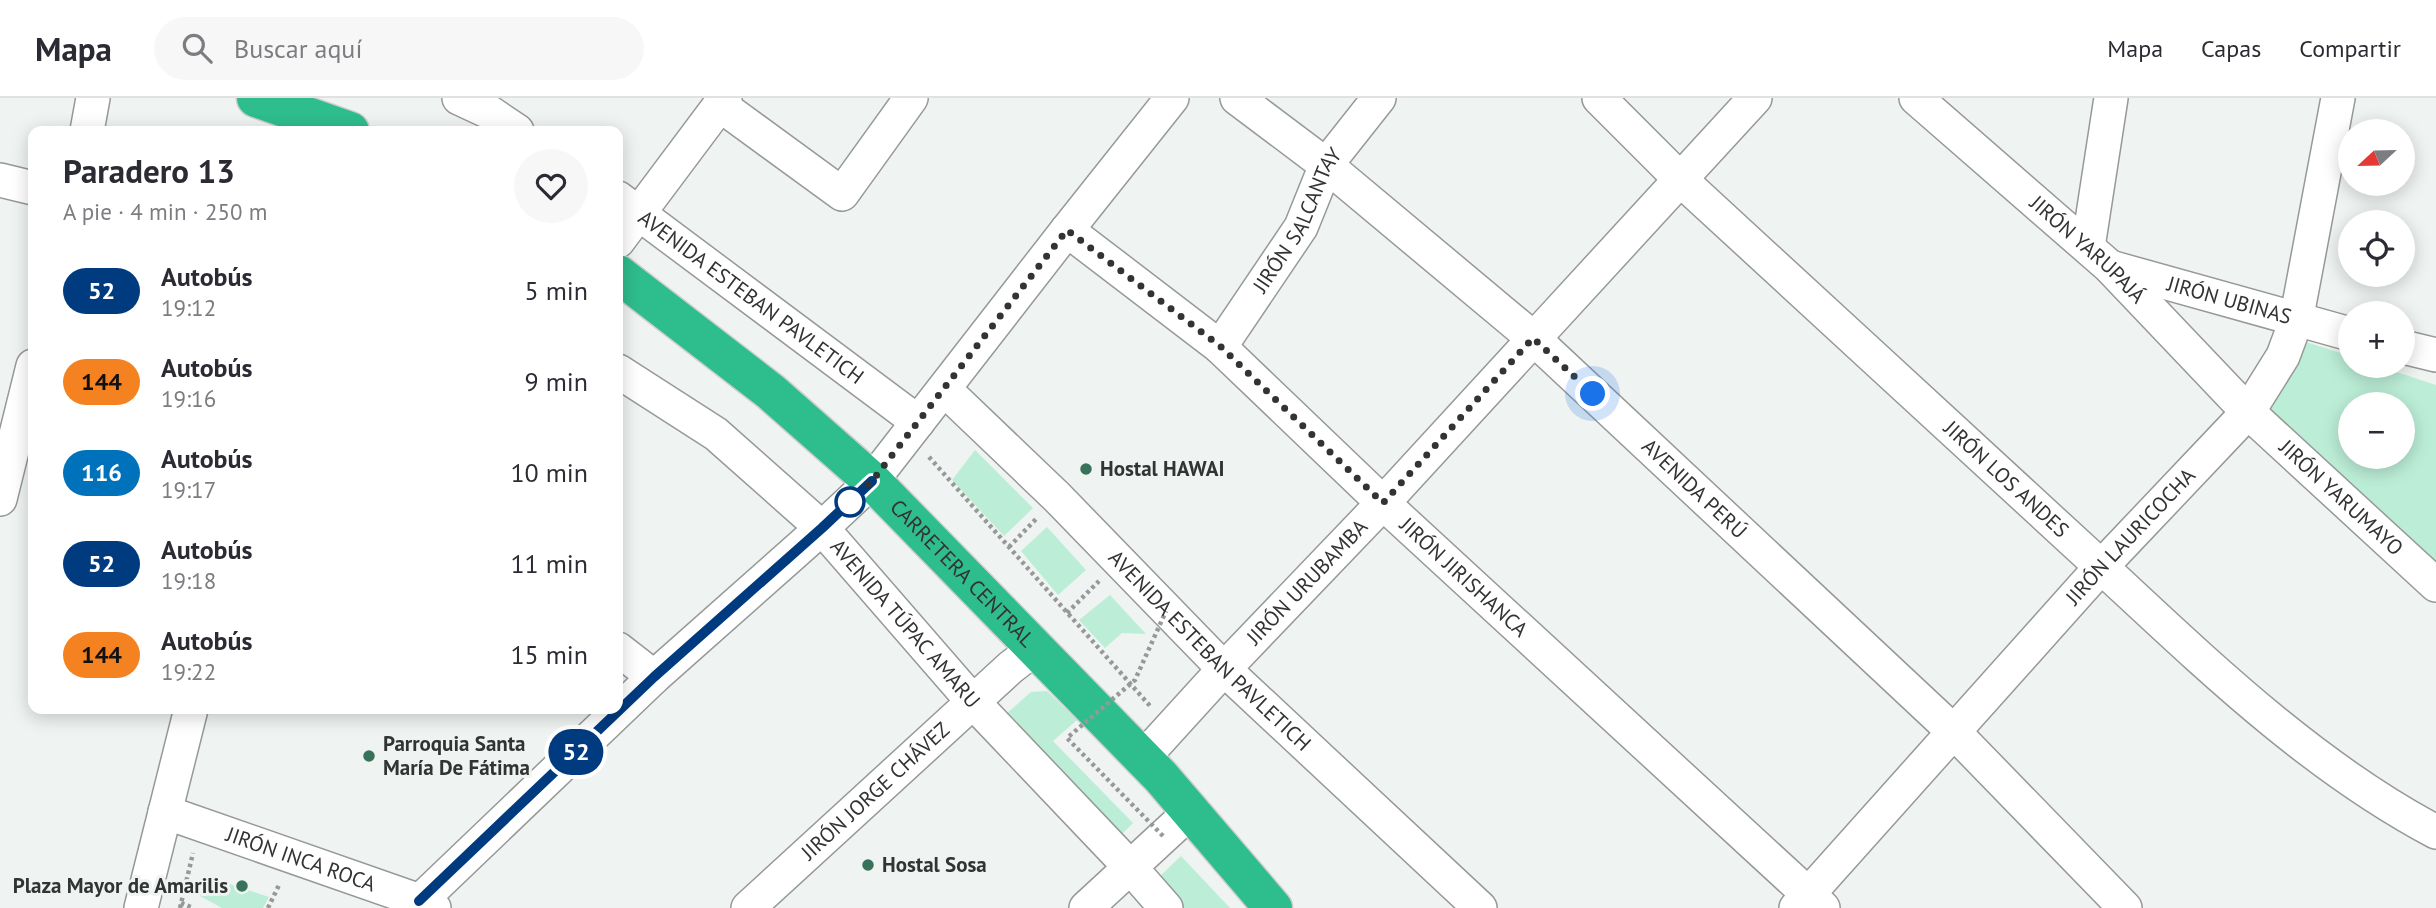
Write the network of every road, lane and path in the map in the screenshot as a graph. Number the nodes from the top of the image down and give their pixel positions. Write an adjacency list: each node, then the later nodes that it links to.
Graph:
1 (93, 98): 15 (street)
2 (256, 98): 16 (highway)
3 (459, 98): 14 (street)
4 (911, 98): 12 (street)
5 (1172, 98): 24 (street)
6 (1379, 98): 18 (street, JIRÓN SALCANTAY)
7 (1599, 98): 20 (street, JIRÓN LOS ANDES)
8 (1755, 98): 20 (street, JIRÓN URUBAMBA)
9 (1916, 98): 25 (street, JIRÓN YARUPAJÁ)
10 (2111, 98): 25 (street)
11 (2339, 98): 27 (street, JIRÓN LAURICOCHA)
12 (722, 102): 22 (street)
13 (1251, 103): 18 (street, AVENIDA PERÚ)
14 (488, 114): 17 (street)
15 (88, 126)
16 (336, 126)
17 (508, 126)
18 (1326, 165): 29 (street, AVENIDA PERÚ); 30 (street, JIRÓN SALCANTAY)
19 (0, 180): 21 (street)
20 (1681, 180): 29 (street, JIRÓN URUBAMBA); 46 (street, JIRÓN LOS ANDES)
21 (28, 187)
22 (629, 206): 23 (street); 37 (street, AVENIDA ESTEBAN PAVLETICH)
23 (623, 226)
24 (1067, 230): 30 (street, JIRÓN JIRISHANCA); 35 (street)
25 (2099, 257): 27 (street, JIRÓN UBINAS); 36 (street, JIRÓN YARUPAJÁ)
26 (623, 278): 39 (highway, CARRETERA CENTRAL)
27 (2296, 321): 28 (street, JIRÓN UBINAS); 36 (street, JIRÓN LAURICOCHA)
28 (2338, 331)
29 (1533, 338): 42 (street, JIRÓN URUBAMBA); 59 (street, AVENIDA PERÚ)
30 (1220, 346): 42 (street, JIRÓN JIRISHANCA)
31 (2415, 350): 32 (street)
32 (2436, 355)
33 (623, 374): 43 (street, AVENIDA TÚPAC AMARU)
34 (28, 386): 38 (street)
35 (944, 389): 37 (street); 40 (street, AVENIDA ESTEBAN PAVLETICH)
36 (2248, 412): 46 (street, JIRÓN LAURICOCHA); 47 (street, JIRÓN YARUMAYO)
37 (913, 428): 39 (street); 44 (path)
38 (16, 435): 41 (street)
39 (872, 481): 43 (street); 50 (highway, CARRETERA CENTRAL)
40 (1057, 497): 44 (path); 45 (street, AVENIDA ESTEBAN PAVLETICH)
41 (0, 499)
42 (1383, 503): 52 (street, JIRÓN URUBAMBA); 69 (street, JIRÓN JIRISHANCA)
43 (822, 528): 53 (street); 54 (street, AVENIDA TÚPAC AMARU)
44 (1009, 547): 49 (path)
45 (1119, 562): 48 (street, AVENIDA ESTEBAN PAVLETICH); 49 (path)
46 (2101, 567): 59 (street, JIRÓN LAURICOCHA); 63 (street, JIRÓN LOS ANDES)
47 (2436, 585)
48 (1166, 611): 52 (street, AVENIDA ESTEBAN PAVLETICH); 62 (path, bridge)
49 (1067, 612): 58 (path)
50 (1035, 648): 54 (street, JIRÓN JORGE CHÁVEZ); 60 (highway, CARRETERA CENTRAL)
51 (623, 653): 53 (street)
52 (1224, 669): 58 (street, JIRÓN URUBAMBA); 79 (street, AVENIDA ESTEBAN PAVLETICH)
53 (654, 677): 55 (street)
54 (974, 703): 65 (street, AVENIDA TÚPAC AMARU); 75 (street, JIRÓN JORGE CHÁVEZ)
55 (623, 708)
56 (190, 714): 61 (street)
57 (617, 714): 70 (street)
58 (1170, 729): 60 (street, JIRÓN URUBAMBA)
59 (1952, 731): 69 (street, JIRÓN LAURICOCHA); 80 (street, AVENIDA PERÚ)
60 (1142, 759): 62 (highway, CARRETERA CENTRAL)
61 (165, 812): 70 (street, JIRÓN INCA ROCA); 72 (street)
62 (1176, 824): 65 (street); 78 (highway, CARRETERA CENTRAL)
63 (2436, 832)
64 (205, 857): 71 (path)
65 (1131, 868): 76 (street); 77 (street, AVENIDA TÚPAC AMARU)
66 (267, 880): 67 (path)
67 (279, 885): 68 (path); 74 (path)
68 (291, 889)
69 (1809, 903)
70 (427, 904)
71 (181, 905): 73 (path)
72 (141, 908)
73 (193, 908)
74 (268, 908)
75 (748, 908)
76 (1086, 908)
77 (1166, 908)
78 (1273, 908)
79 (1480, 908)
80 (2125, 908)

